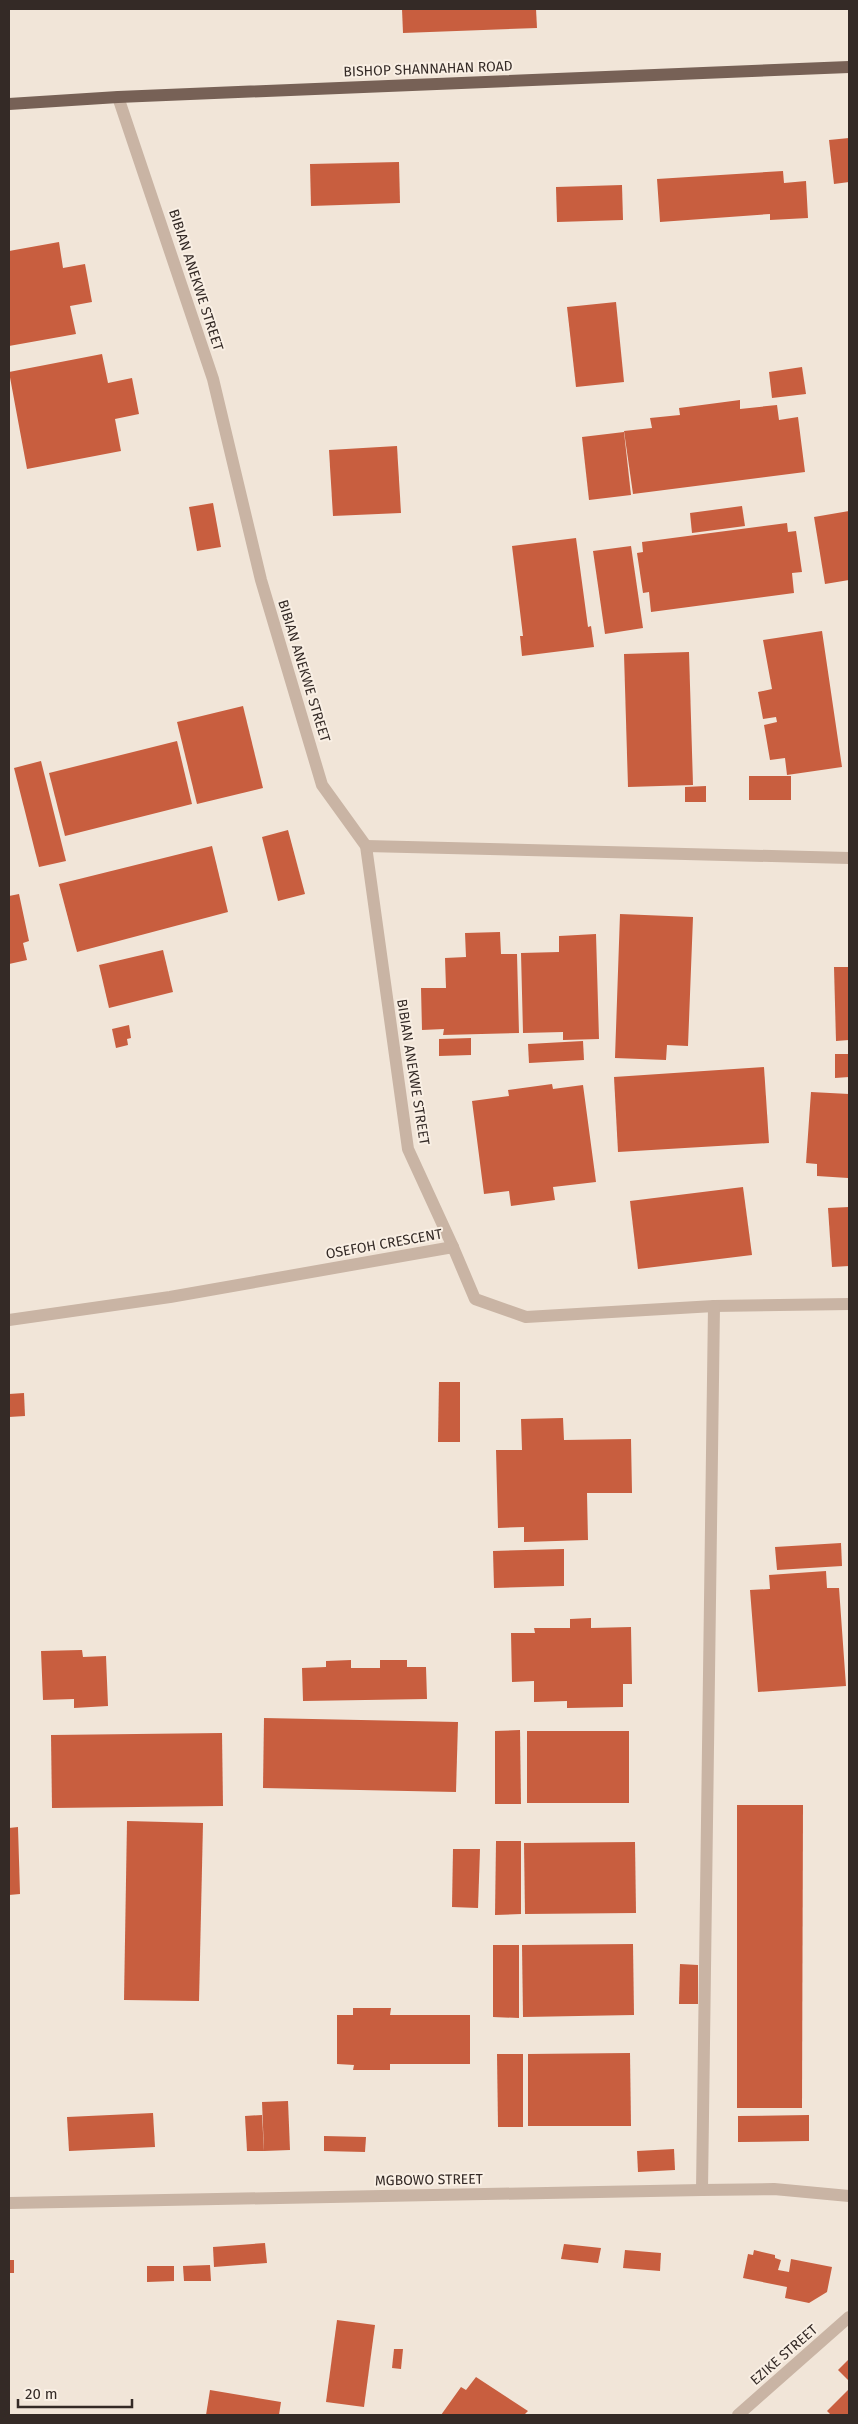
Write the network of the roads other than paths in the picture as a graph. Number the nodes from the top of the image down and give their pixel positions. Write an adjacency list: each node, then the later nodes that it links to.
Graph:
1 (849, 67): 2 (main road, BISHOP SHANNAHAN ROAD)
2 (118, 97): 3 (main road, BISHOP SHANNAHAN ROAD); 4 (street, BIBIAN ANEKWE STREET)
3 (9, 104)
4 (366, 846): 5 (street); 6 (street, BIBIAN ANEKWE STREET)
5 (849, 858)
6 (453, 1246): 8 (street, OSEFOH CRESCENT); 9 (street, OSEFOH CRESCENT)
7 (849, 1304): 8 (street, OSEFOH CRESCENT)
8 (714, 1306): 10 (street)
9 (9, 1320)
10 (702, 2190): 11 (street, MGBOWO STREET); 12 (street, MGBOWO STREET)
11 (848, 2194)
12 (9, 2203)
13 (849, 2317): 14 (street, EZIKE STREET)
14 (738, 2415)

